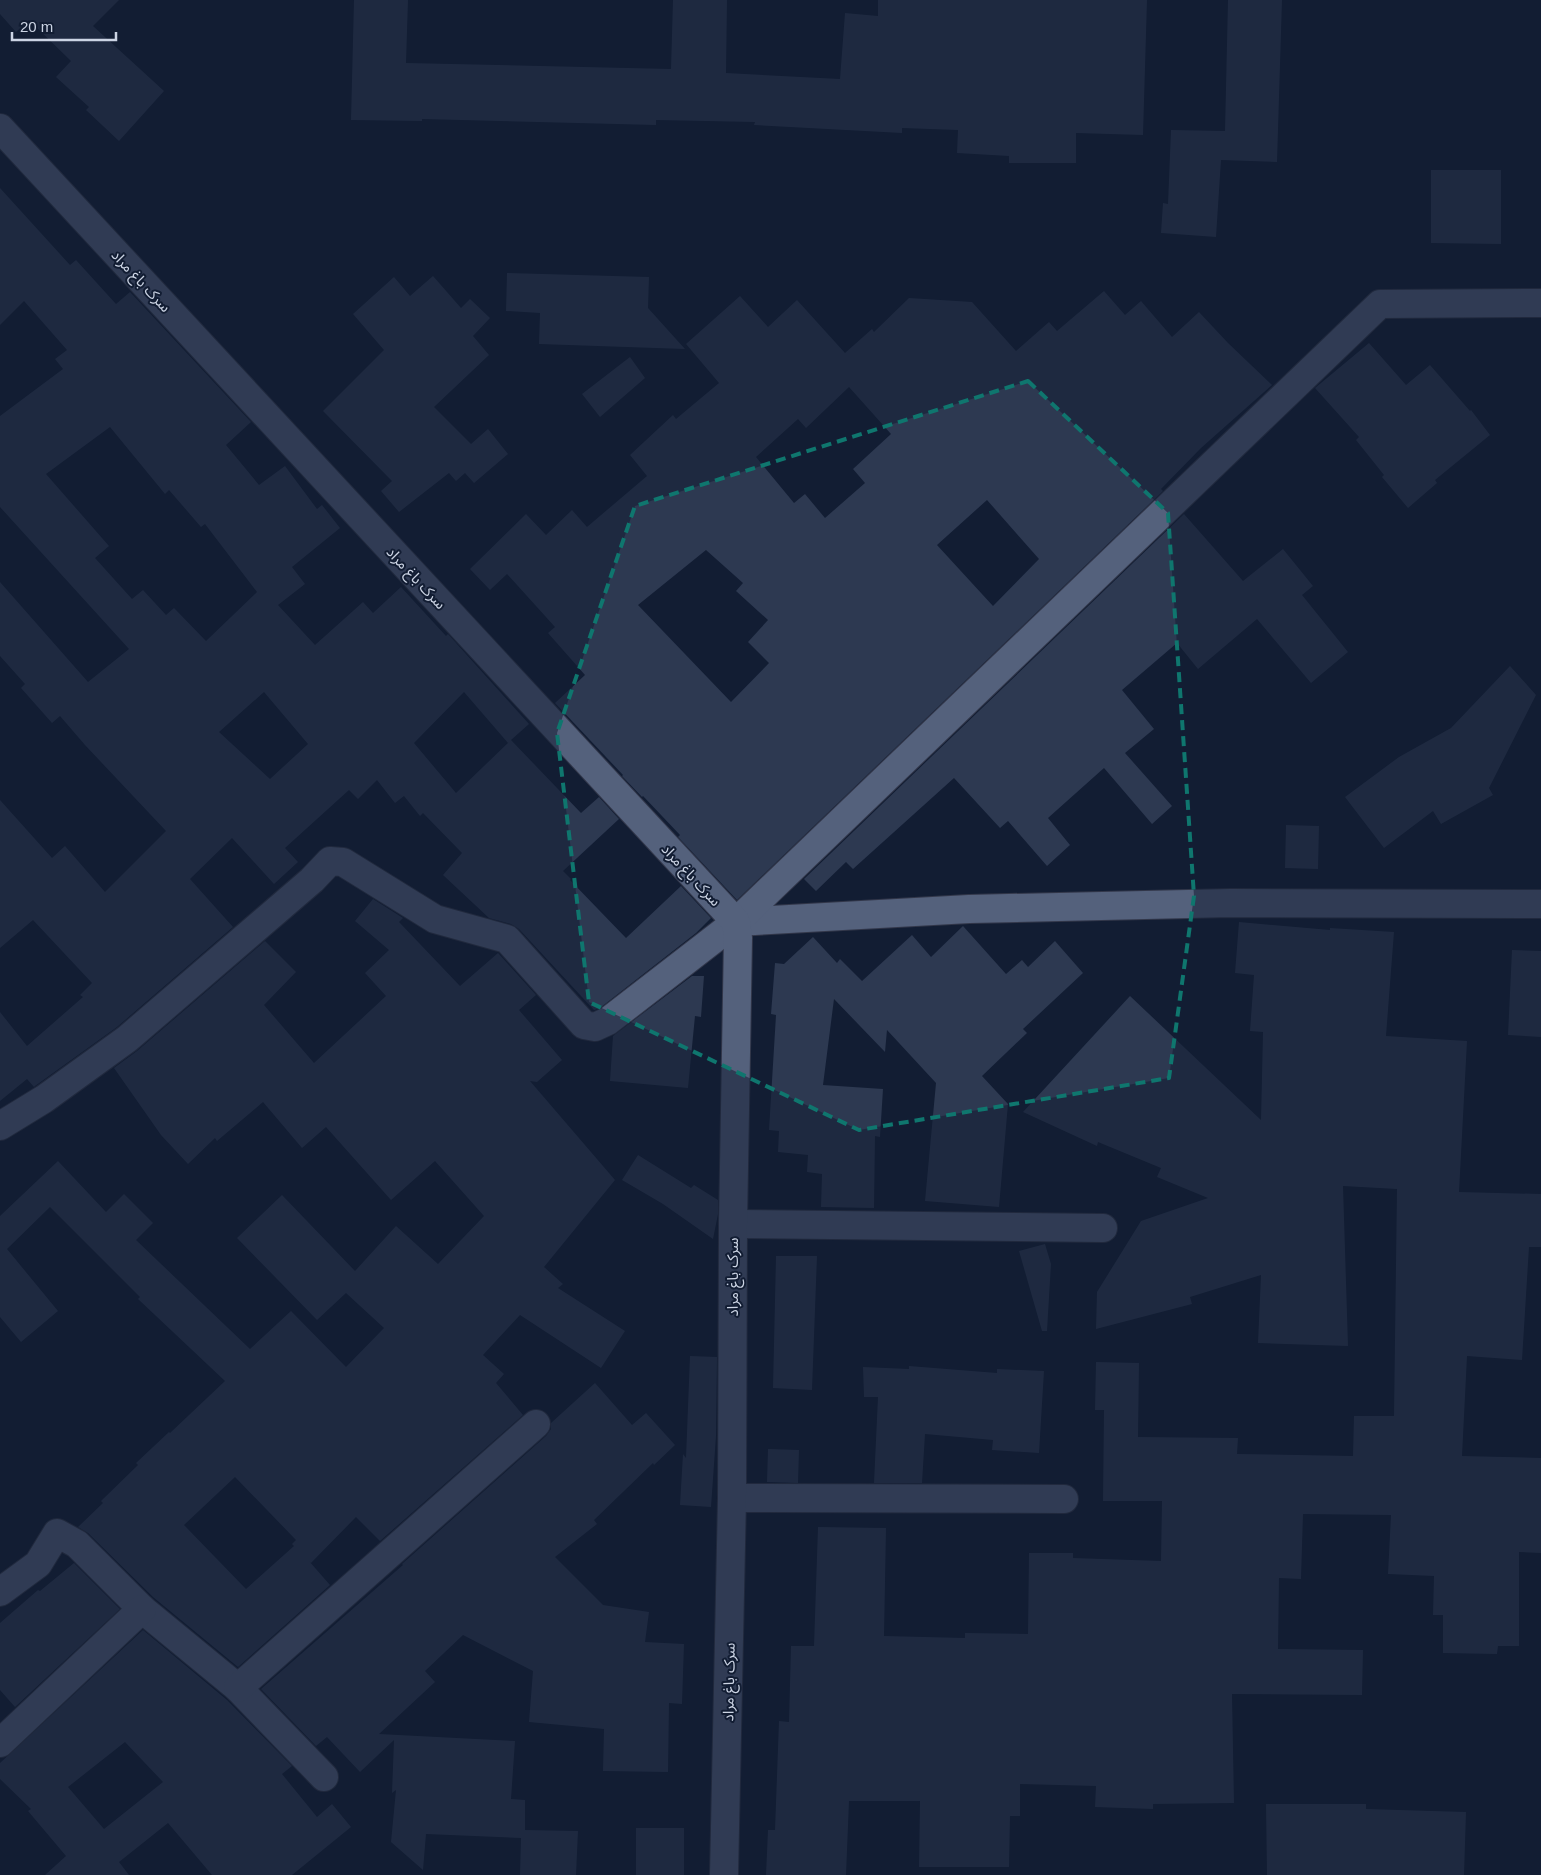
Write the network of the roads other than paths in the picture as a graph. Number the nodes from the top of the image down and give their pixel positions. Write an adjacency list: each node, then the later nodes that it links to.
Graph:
1 (0, 128): 4 (street, سرک باغ مراد)
2 (1541, 303): 4 (street)
3 (1541, 904): 4 (street)
4 (736, 922): 5 (street); 6 (street, سرک باغ مراد)
5 (0, 1126)
6 (733, 1224): 7 (street); 9 (street, سرک باغ مراد)
7 (1103, 1228)
8 (536, 1424): 13 (street)
9 (732, 1498): 10 (street); 16 (street, سرک باغ مراد)
10 (1064, 1499)
11 (0, 1592): 12 (street)
12 (142, 1609): 13 (street); 14 (street)
13 (238, 1688): 15 (street)
14 (0, 1743)
15 (324, 1777)
16 (724, 1875)

